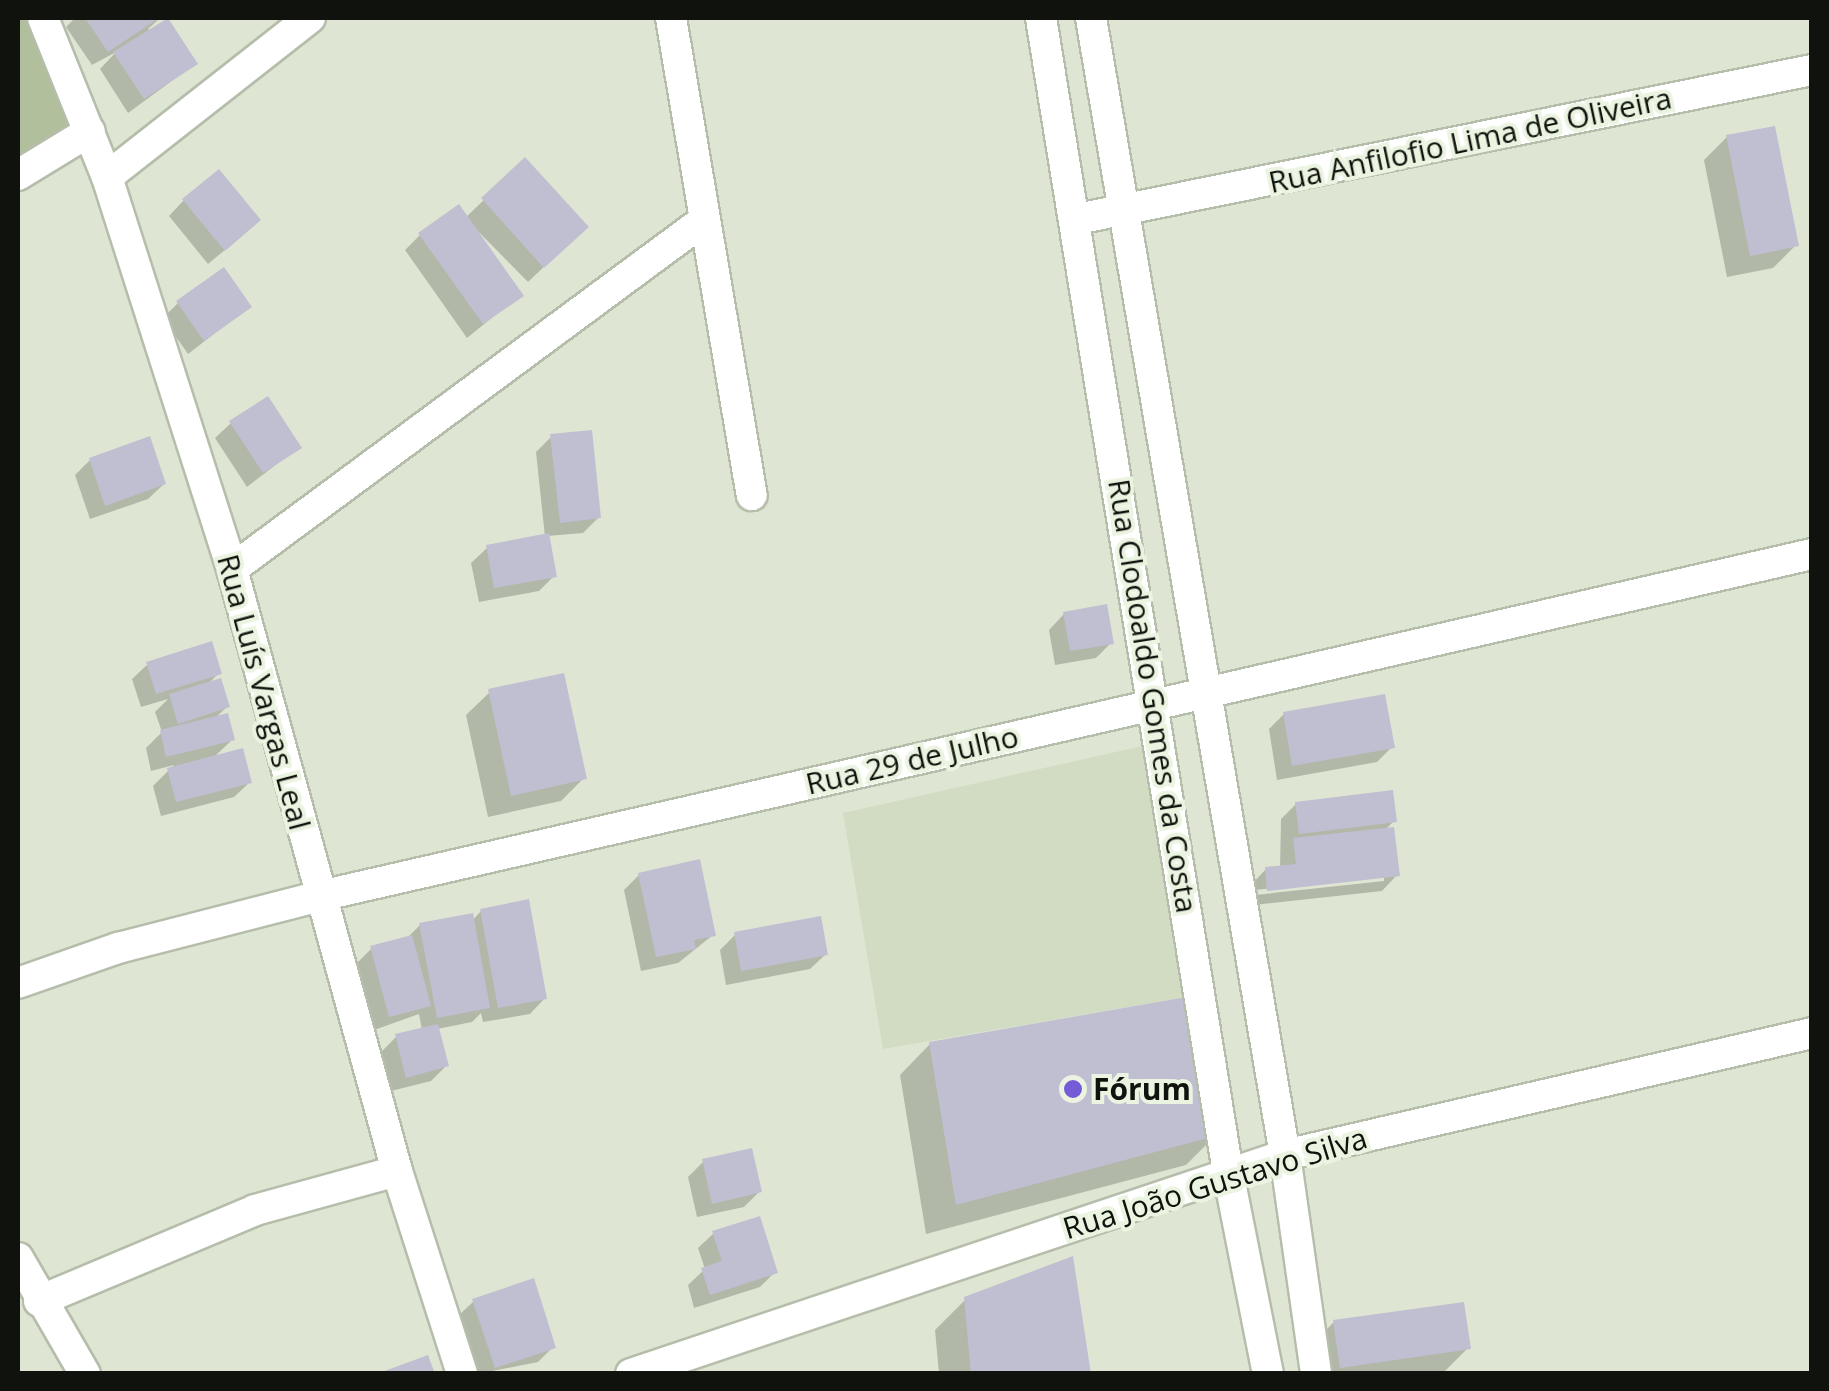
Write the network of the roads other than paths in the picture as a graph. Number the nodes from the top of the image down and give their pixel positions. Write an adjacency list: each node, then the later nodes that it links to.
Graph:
1 (43, 18): 7 (street, Rua Luís Vargas Leal)
2 (310, 18): 9 (street)
3 (671, 18): 12 (street)
4 (1041, 18): 11 (street, Rua Clodoaldo Gomes da Costa)
5 (1091, 18): 10 (street, Rua Clodoaldo Gomes da Costa)
6 (1812, 70): 10 (street, Rua Anfilofio Lima de Oliveira)
7 (90, 131): 8 (street); 9 (street, Rua Luís Vargas Leal)
8 (18, 175)
9 (106, 177): 15 (street, Rua Luís Vargas Leal)
10 (1128, 210): 11 (street, Rua Anfilofio Lima de Oliveira); 16 (street, Rua Clodoaldo Gomes da Costa)
11 (1077, 219): 17 (street, Rua Clodoaldo Gomes da Costa)
12 (703, 221): 13 (street); 15 (street)
13 (752, 495)
14 (1812, 554): 16 (street, Rua 29 de Julho)
15 (232, 569): 18 (street, Rua Luís Vargas Leal)
16 (1206, 690): 17 (street, Rua 29 de Julho); 21 (street, Rua Clodoaldo Gomes da Costa)
17 (1155, 704): 18 (street, Rua 29 de Julho); 23 (street, Rua Clodoaldo Gomes da Costa)
18 (320, 896): 19 (street, Rua 29 de Julho); 22 (street, Rua Luís Vargas Leal)
19 (18, 983)
20 (1812, 1033): 21 (street, Rua João Gustavo Silva)
21 (1285, 1155): 23 (street, Rua João Gustavo Silva); 30 (street, Rua Clodoaldo Gomes da Costa)
22 (397, 1171): 25 (street); 27 (street, Rua Luís Vargas Leal)
23 (1228, 1172): 28 (street, Rua João Gustavo Silva); 29 (street, Rua Clodoaldo Gomes da Costa)
24 (18, 1258): 25 (street)
25 (39, 1301): 26 (street)
26 (85, 1374)
27 (462, 1374)
28 (631, 1374)
29 (1268, 1374)
30 (1316, 1374)

